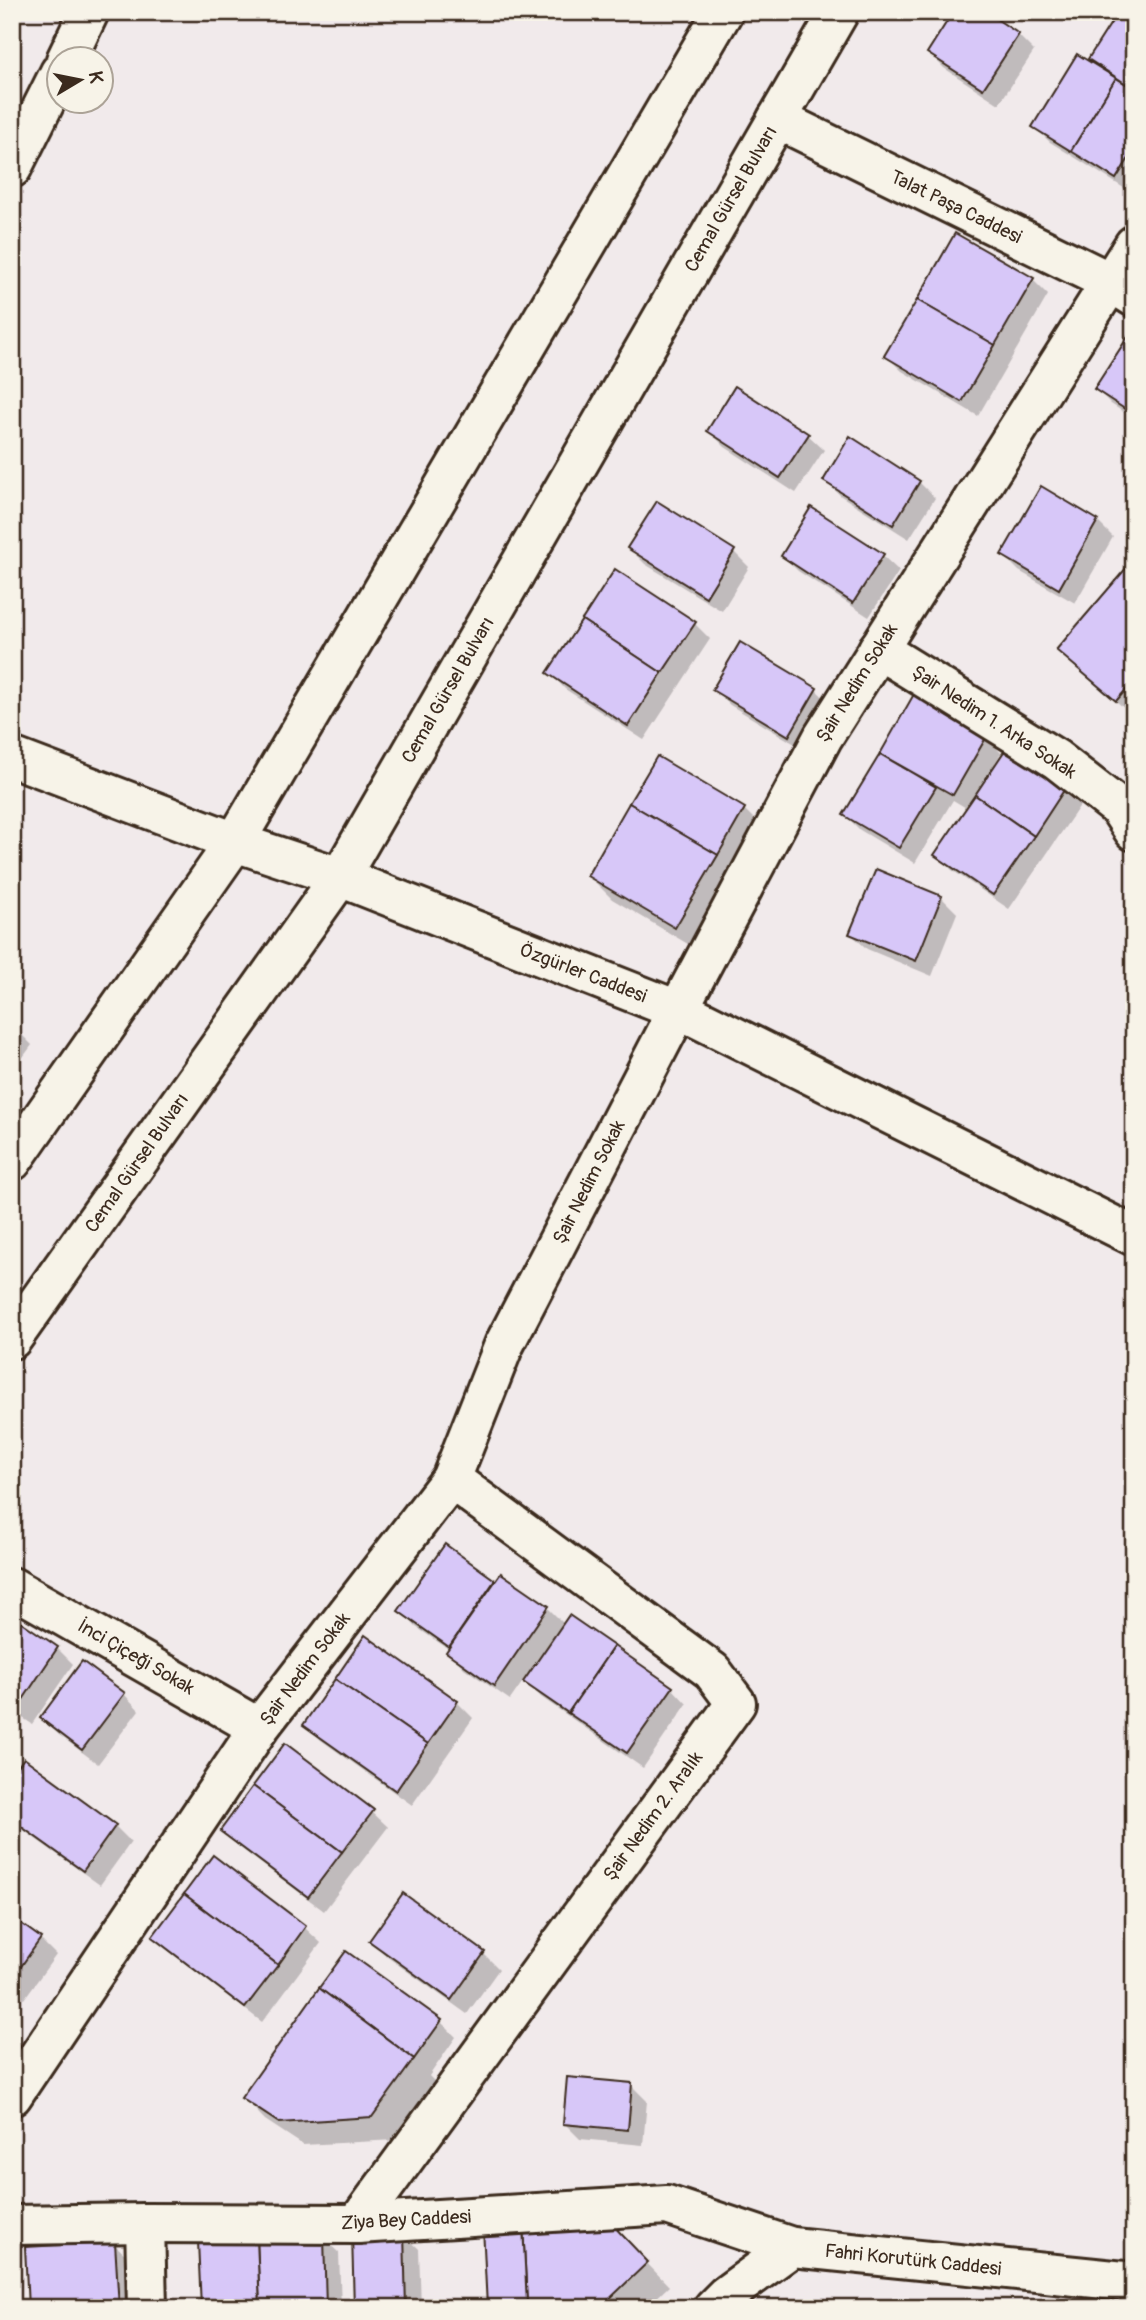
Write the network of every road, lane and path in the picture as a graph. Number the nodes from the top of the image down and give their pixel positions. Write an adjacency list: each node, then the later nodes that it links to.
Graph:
1 (89, 12): 4 (street)
2 (723, 12): 13 (street)
3 (839, 12): 6 (street, Cemal Gürsel Bulvarı)
4 (73, 46)
5 (46, 97): 7 (street)
6 (777, 119): 9 (street, Talat Paşa Caddesi); 14 (street, Cemal Gürsel Bulvarı)
7 (16, 150)
8 (1134, 245): 9 (street, Şair Nedim Sokak)
9 (1122, 290): 10 (street, Şair Nedim Sokak)
10 (878, 649): 12 (street, Şair Nedim 1. Arka Sokak); 15 (street, Şair Nedim Sokak)
11 (12, 757): 13 (street, Özgürler Caddesi)
12 (1134, 831)
13 (235, 842): 14 (street, Özgürler Caddesi); 16 (street)
14 (340, 877): 15 (street, Özgürler Caddesi); 18 (street, Cemal Gürsel Bulvarı)
15 (678, 1010): 17 (street, Özgürler Caddesi); 19 (street, Şair Nedim Sokak)
16 (12, 1161)
17 (1134, 1236)
18 (12, 1339)
19 (451, 1479): 21 (street, Şair Nedim Sokak); 24 (street, Şair Nedim 2. Aralık)
20 (12, 1587): 21 (street, İnci Çiçeği Sokak)
21 (260, 1728): 22 (street, Şair Nedim Sokak)
22 (12, 2096)
23 (145, 2223): 24 (street, Ziya Bey Caddesi); 25 (street, Ziya Bey Caddesi); 28 (street)
24 (357, 2224): 26 (street, Ziya Bey Caddesi)
25 (12, 2225)
26 (792, 2247): 27 (street, Fahri Korutürk Caddesi); 29 (street)
27 (1134, 2282)
28 (147, 2308)
29 (713, 2308)

